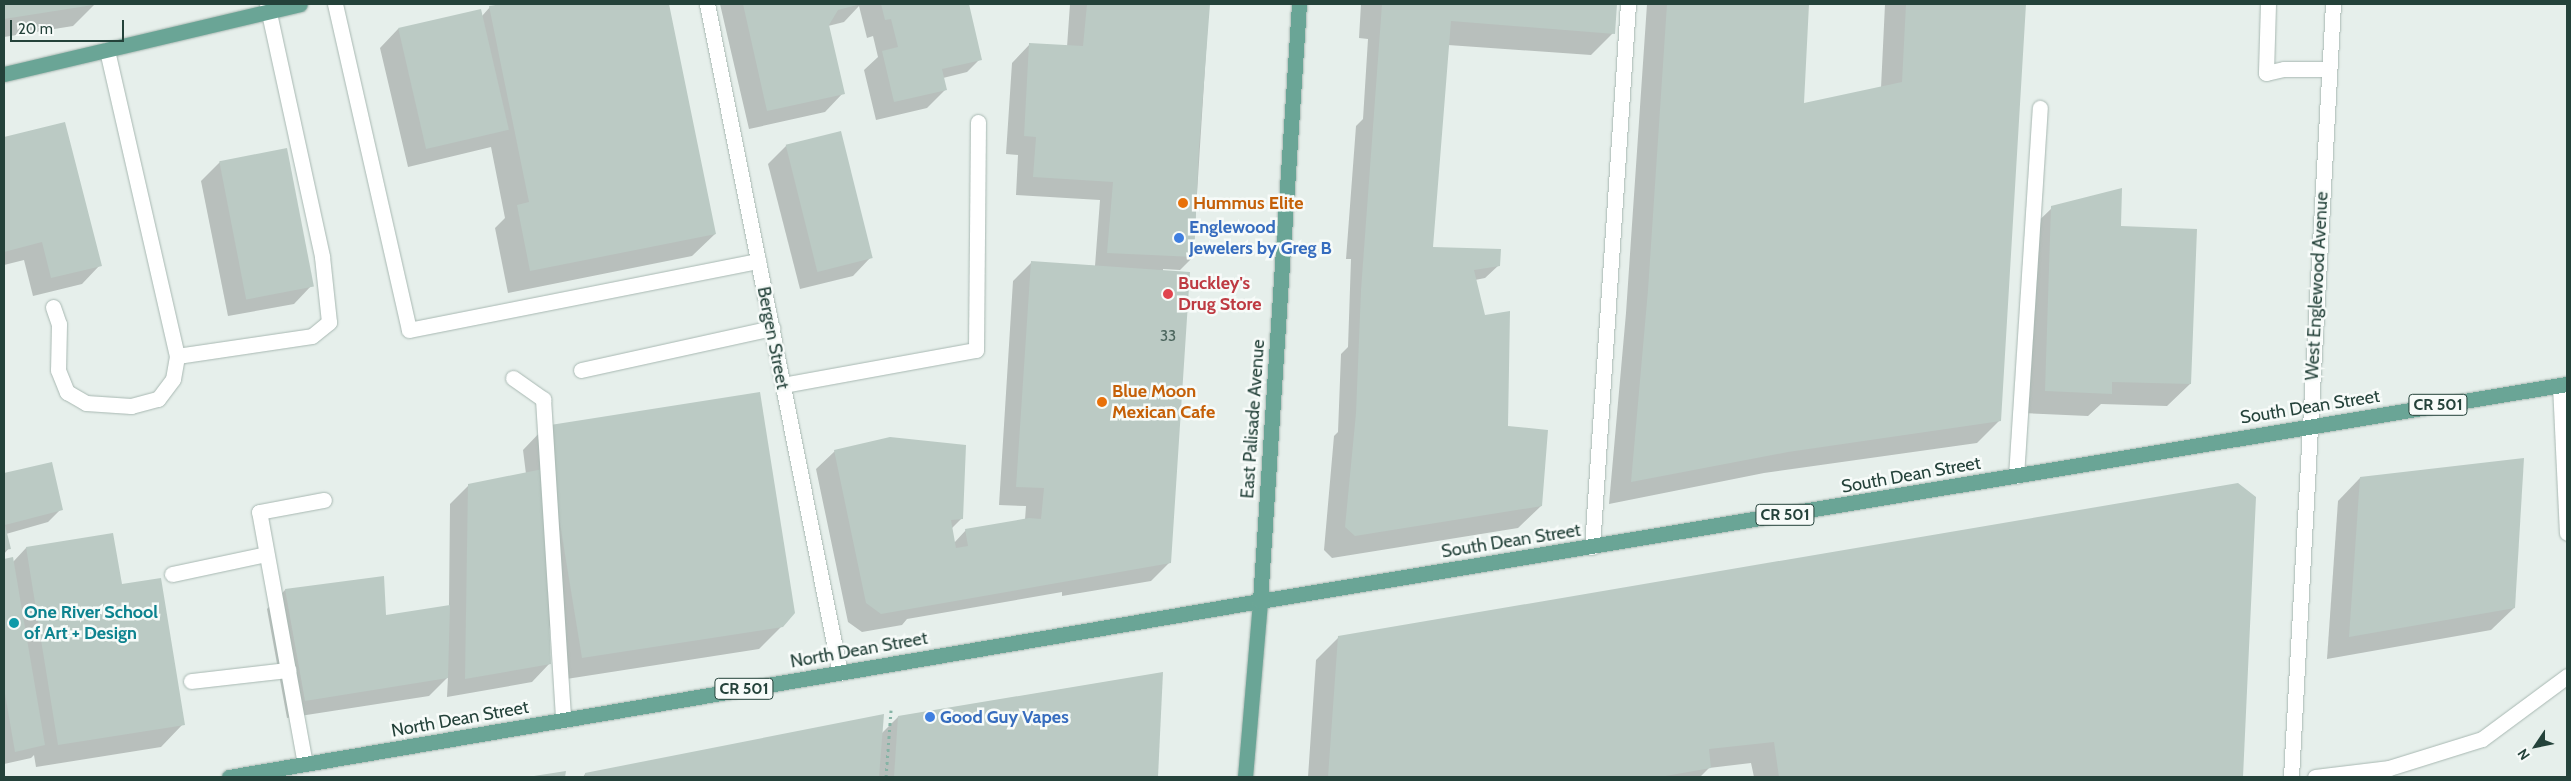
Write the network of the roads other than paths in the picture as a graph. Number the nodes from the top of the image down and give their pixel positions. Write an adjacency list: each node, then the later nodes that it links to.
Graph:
1 (300, 4): 8 (main road)
2 (335, 4): 14 (street)
3 (707, 4): 14 (street, Bergen Street)
4 (1299, 4): 30 (main road, East Palisade Avenue)
5 (1628, 4): 27 (street)
6 (2268, 4): 10 (street)
7 (2333, 4): 10 (street, West Englewood Avenue)
8 (268, 7): 9 (main road); 17 (street)
9 (107, 50): 11 (main road); 17 (street)
10 (2330, 69): 22 (street, West Englewood Avenue)
11 (4, 74)
12 (2040, 108): 23 (street)
13 (978, 122): 20 (street)
14 (758, 261): 16 (street, Bergen Street)
15 (53, 307): 17 (street)
16 (772, 328): 18 (street); 20 (street, Bergen Street)
17 (177, 356)
18 (581, 370)
19 (513, 378): 35 (street)
20 (783, 385): 32 (street, Bergen Street)
21 (2564, 385): 22 (main road, South Dean Street / CR 501); 25 (street)
22 (2309, 426): 23 (main road, South Dean Street / CR 501); 39 (street, West Englewood Avenue)
23 (2016, 476): 27 (main road, South Dean Street / CR 501)
24 (324, 500): 28 (street)
25 (2567, 514): 26 (street)
26 (2567, 533)
27 (1592, 547): 30 (main road, South Dean Street / CR 501)
28 (266, 554): 29 (street); 31 (street)
29 (172, 574)
30 (1260, 601): 32 (main road, North Dean Street / CR 501); 38 (main road, East Palisade Avenue)
31 (288, 670): 34 (street); 36 (street)
32 (840, 673): 35 (main road, North Dean Street / CR 501)
33 (2567, 676): 40 (street)
34 (191, 682)
35 (563, 720): 36 (main road, North Dean Street / CR 501)
36 (305, 764): 37 (main road, North Dean Street / CR 501)
37 (228, 777)
38 (1245, 777)
39 (2291, 777)
40 (2316, 777)

